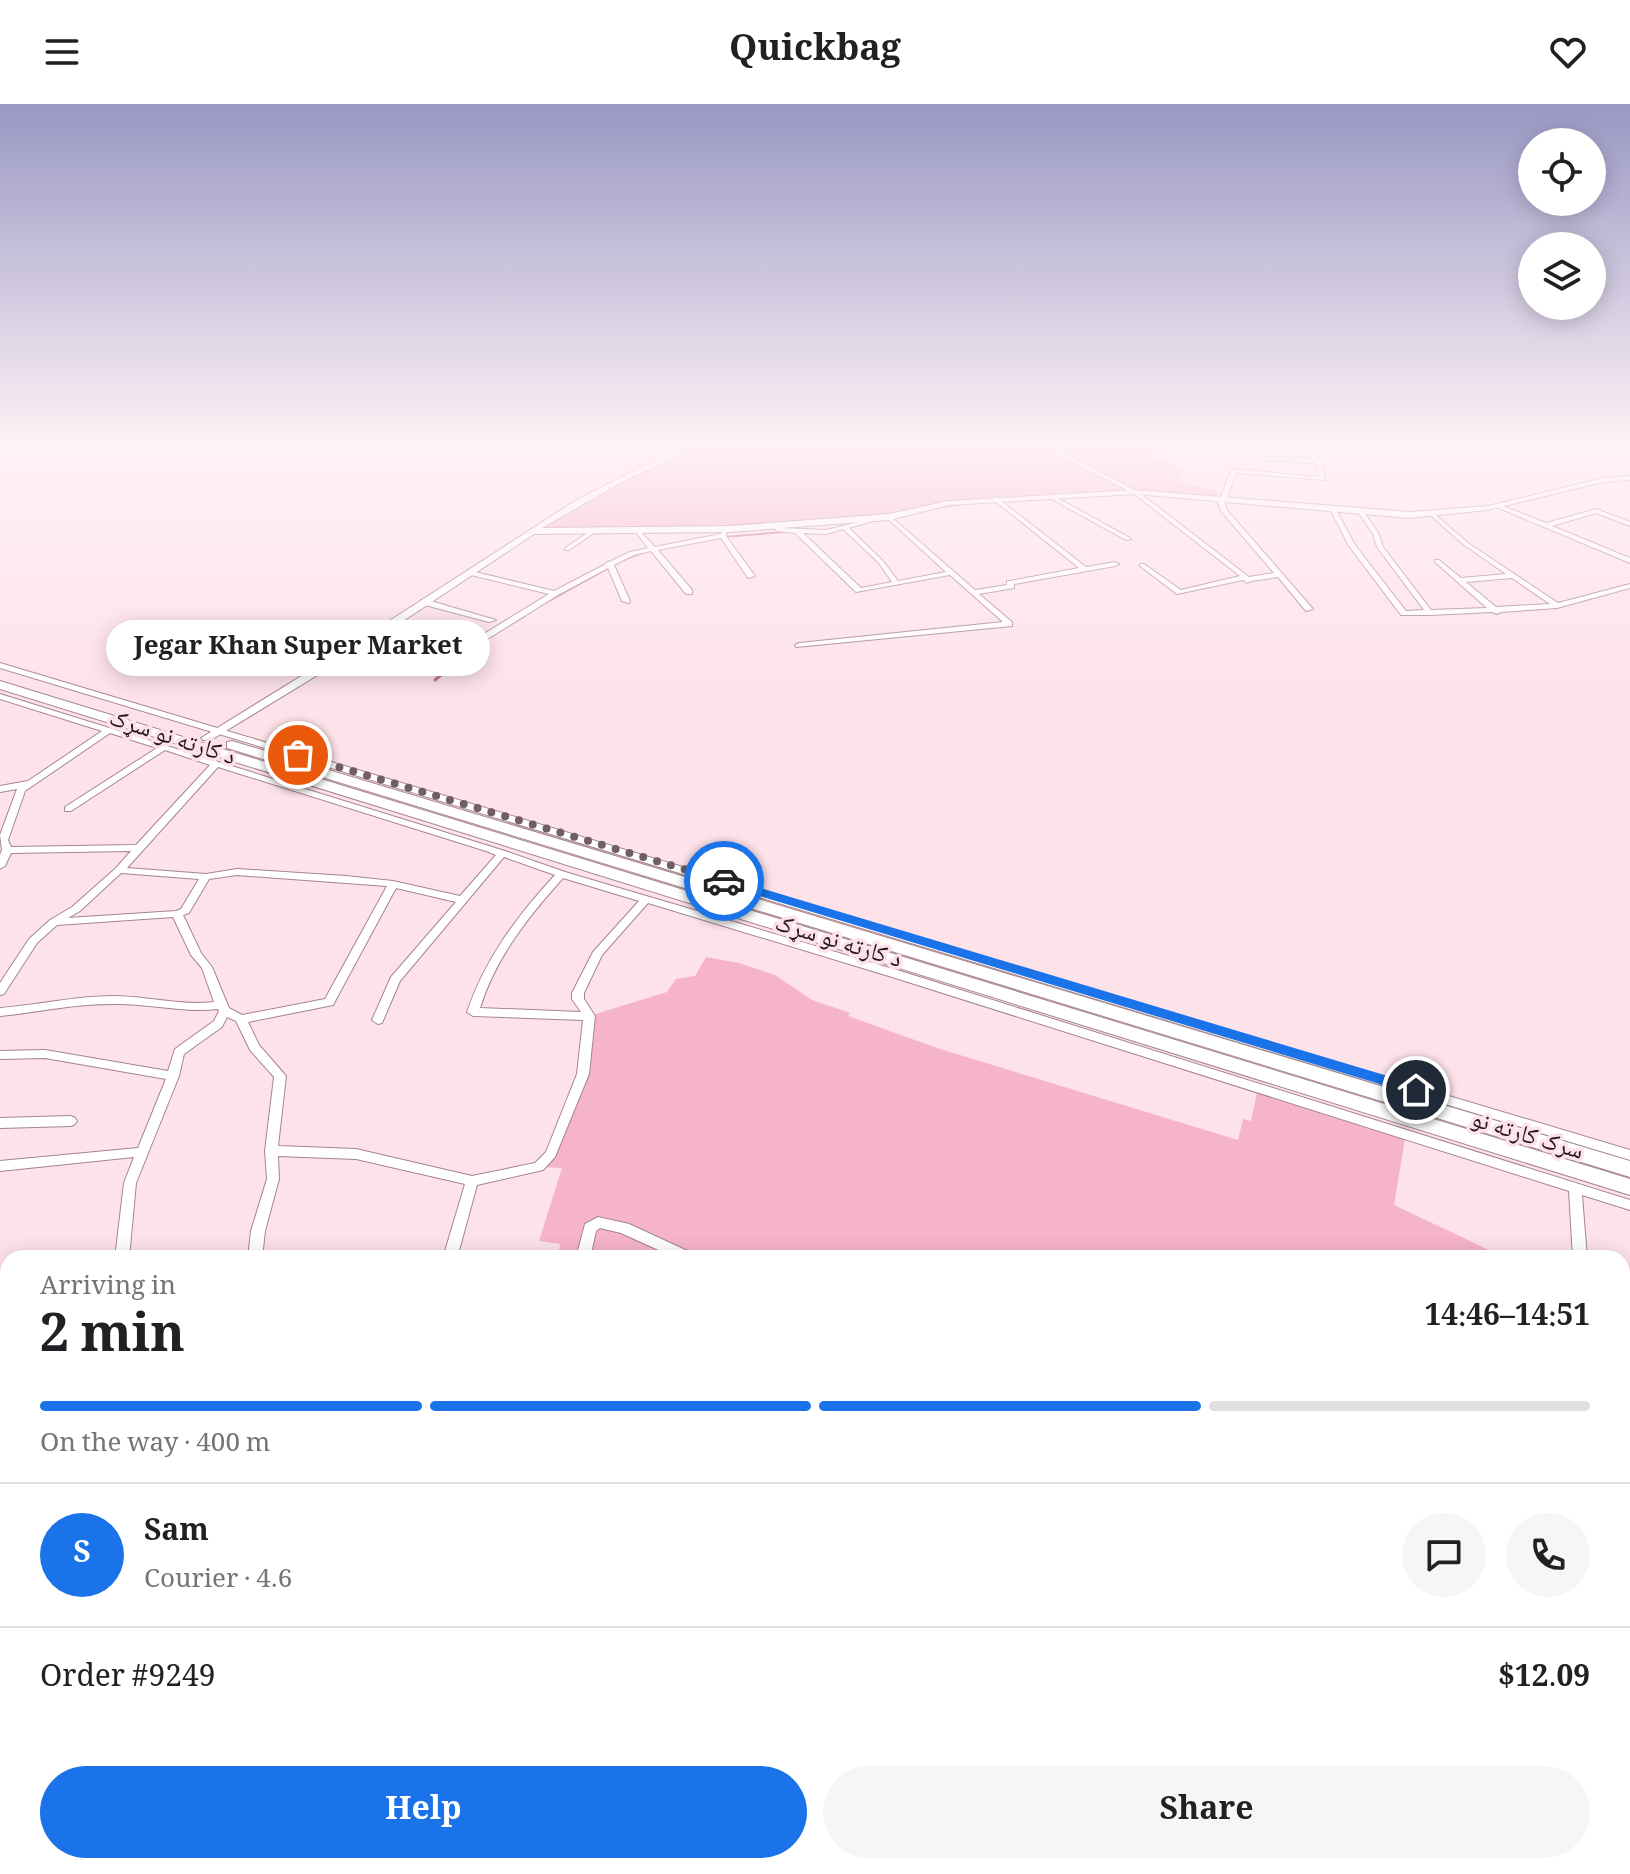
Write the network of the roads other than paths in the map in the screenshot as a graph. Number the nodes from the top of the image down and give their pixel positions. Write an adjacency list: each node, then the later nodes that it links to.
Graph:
1 (541, 527): 16 (street)
2 (763, 527): 19 (street)
3 (776, 527): 15 (street)
4 (854, 527): 14 (street)
5 (896, 527): 30 (street)
6 (1031, 527): 28 (street)
7 (1106, 527): 20 (street)
8 (1180, 527): 34 (street)
9 (1237, 527): 31 (street)
10 (1342, 527): 46 (street)
11 (1371, 527): 46 (street)
12 (1446, 527): 33 (street)
13 (1545, 527): 24 (street)
14 (846, 529): 15 (street); 36 (street)
15 (796, 530): 36 (street)
16 (534, 531): 17 (street); 29 (street)
17 (594, 531): 18 (street); 22 (street)
18 (638, 531): 19 (street); 21 (street)
19 (726, 532): 21 (street); 32 (street)
20 (1128, 539)
21 (652, 548): 25 (street); 38 (street)
22 (567, 549)
23 (1437, 561): 35 (street)
24 (1630, 561)
25 (609, 563): 40 (street); 41 (street)
26 (1115, 564): 28 (street)
27 (1142, 565): 34 (street)
28 (1083, 568): 39 (street)
29 (470, 572): 40 (street); 42 (street)
30 (952, 573): 36 (street); 39 (street)
31 (1278, 575): 34 (street); 44 (street)
32 (751, 576)
33 (1513, 576): 35 (street); 43 (street)
34 (1247, 579)
35 (1462, 580): 45 (street)
36 (896, 583)
37 (1630, 586): 43 (street)
38 (689, 592)
39 (976, 592): 50 (street)
40 (555, 593): 48 (street)
41 (626, 601)
42 (424, 602): 47 (street); 48 (street)
43 (1557, 606): 45 (street)
44 (1309, 609)
45 (1497, 612): 46 (street)
46 (1430, 613)
47 (492, 620)
48 (386, 628): 49 (street)
49 (364, 641): 51 (street); 59 (street)
50 (799, 645)
51 (436, 660)
52 (0, 665): 59 (street)
53 (0, 675): 59 (highway, سرک کارته نو)
54 (0, 685): 60 (highway, د کارته نو سړک)
55 (0, 696): 56 (street)
56 (13, 700): 57 (street); 58 (street)
57 (0, 707)
58 (107, 731): 60 (street); 63 (street)
59 (212, 734): 61 (highway, سرک کارته نو); 93 (street)
60 (168, 744): 61 (highway, د کارته نو سړک); 62 (street); 66 (street)
61 (244, 756): 65 (highway, د کارته نو سړک); 86 (highway, سرک کارته نو)
62 (216, 764): 65 (street); 68 (street)
63 (31, 783): 64 (street); 67 (street)
64 (0, 789)
65 (322, 791): 70 (street); 86 (highway, د کارته نو سړک)
66 (68, 809)
67 (5, 817): 69 (street)
68 (138, 848): 69 (street); 72 (street)
69 (7, 850): 71 (street)
70 (502, 853): 73 (street); 76 (street)
71 (0, 865)
72 (119, 870): 74 (street); 79 (street)
73 (561, 874): 77 (street); 83 (street)
74 (206, 877): 75 (street); 78 (street)
75 (393, 884): 76 (street); 84 (street)
76 (462, 900): 85 (street)
77 (645, 900): 83 (street); 98 (street)
78 (177, 914): 79 (street); 81 (street)
79 (54, 922): 80 (street)
80 (0, 991)
81 (223, 1008): 82 (street); 84 (street); 88 (street)
82 (0, 1012)
83 (589, 1016): 96 (street)
84 (241, 1019): 91 (street)
85 (378, 1020)
86 (1209, 1050): 95 (highway, سرک کارته نو); 97 (highway, د کارته نو سړک)
87 (0, 1055): 88 (street)
88 (173, 1076): 92 (street)
89 (71, 1121): 90 (street)
90 (0, 1123)
91 (271, 1151): 96 (street); 101 (street)
92 (141, 1152): 94 (street); 100 (street)
93 (1630, 1155)
94 (0, 1166)
95 (1630, 1169)
96 (472, 1181): 102 (street)
97 (1630, 1187)
98 (1575, 1188): 99 (street); 105 (street)
99 (1630, 1205)
100 (123, 1250)
101 (256, 1250)
102 (452, 1250)
103 (585, 1250): 104 (street)
104 (672, 1250)
105 (1579, 1250)

